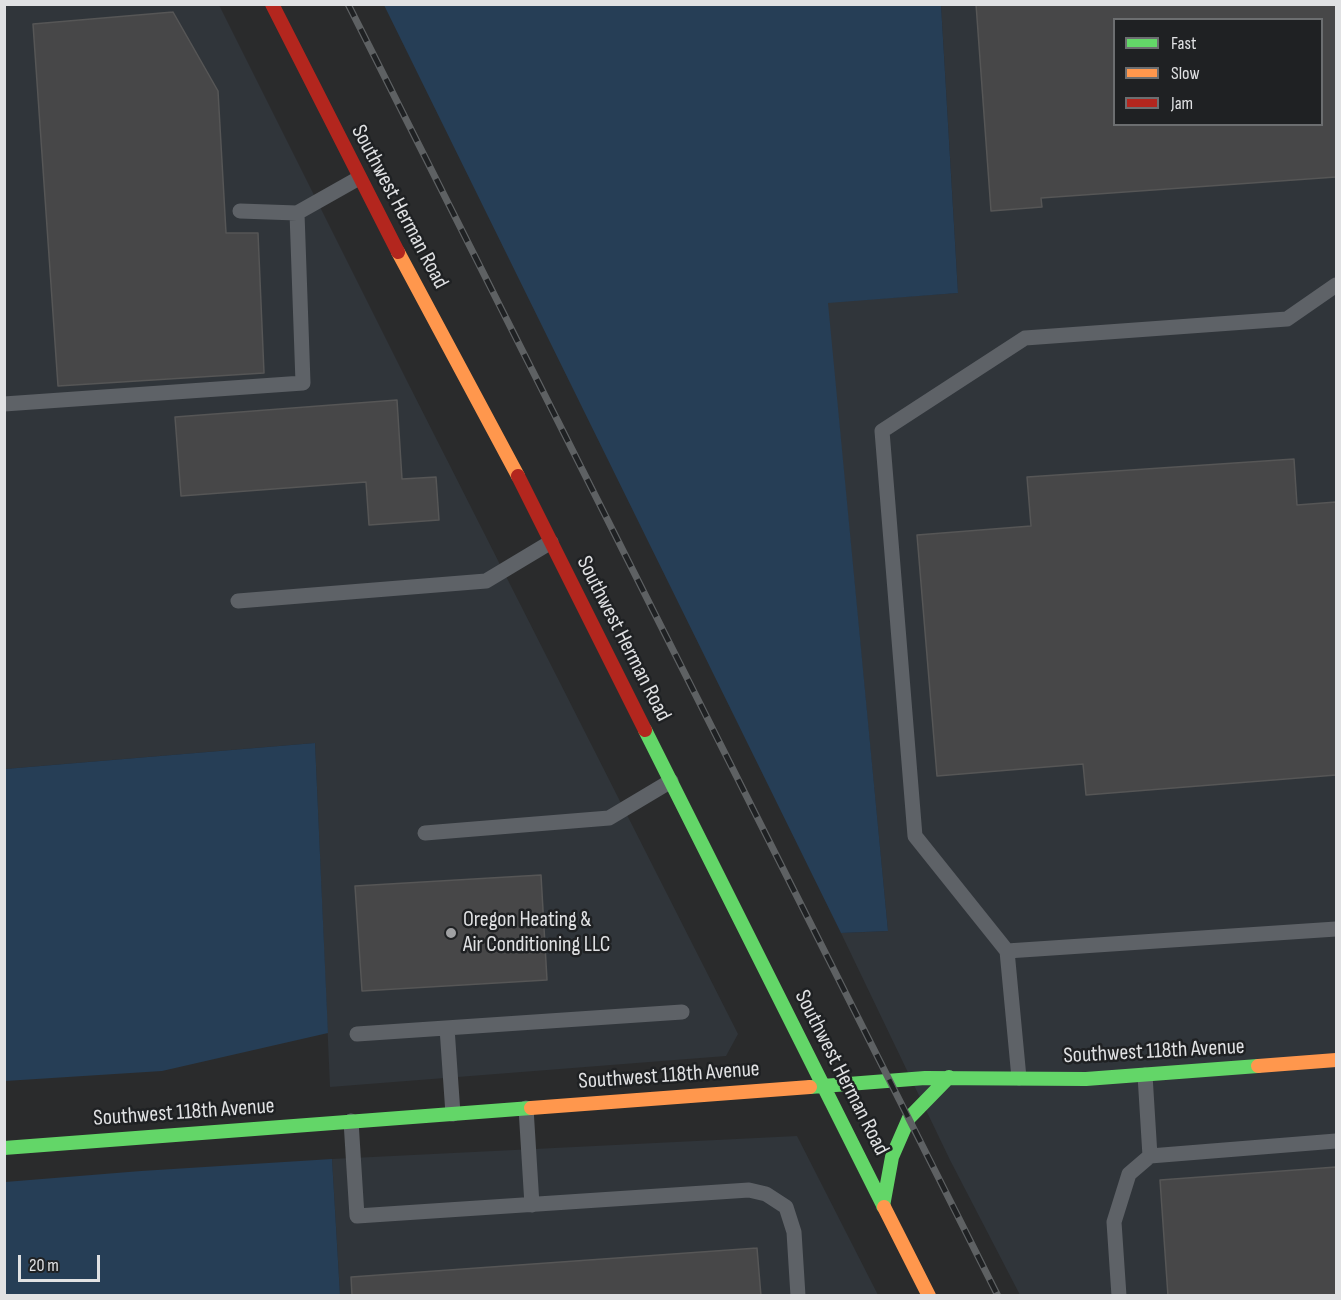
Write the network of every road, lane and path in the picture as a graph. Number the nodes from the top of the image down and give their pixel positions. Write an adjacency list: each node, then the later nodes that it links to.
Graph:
1 (272, 4): 2 (street, Southwest Herman Road)
2 (359, 178): 4 (lane); 7 (street, Southwest Herman Road)
3 (240, 211): 4 (lane)
4 (297, 213): 6 (lane)
5 (1336, 285): 12 (lane)
6 (4, 404)
7 (552, 542): 8 (lane); 9 (street, Southwest Herman Road)
8 (238, 601)
9 (671, 781): 10 (lane); 20 (street, Southwest Herman Road)
10 (426, 833)
11 (1336, 929): 12 (lane)
12 (1007, 951): 19 (lane)
13 (682, 1012): 14 (lane)
14 (447, 1028): 15 (lane); 22 (lane)
15 (357, 1034)
16 (1336, 1060): 17 (street, Southwest 118th Avenue)
17 (1145, 1075): 19 (street, Southwest 118th Avenue); 26 (lane)
18 (949, 1077): 19 (street, Southwest 118th Avenue); 20 (street, Southwest 118th Avenue); 28 (street)
19 (1019, 1078)
20 (825, 1086): 21 (street, Southwest 118th Avenue); 28 (street, Southwest Herman Road)
21 (526, 1108): 22 (street, Southwest 118th Avenue); 27 (lane)
22 (453, 1114): 23 (street, Southwest 118th Avenue)
23 (351, 1121): 25 (street, Southwest 118th Avenue); 27 (lane)
24 (1336, 1141): 26 (lane)
25 (4, 1148)
26 (1150, 1156): 31 (lane)
27 (532, 1205): 29 (lane)
28 (883, 1206): 30 (street, Southwest Herman Road)
29 (798, 1296)
30 (929, 1296)
31 (1119, 1296)

